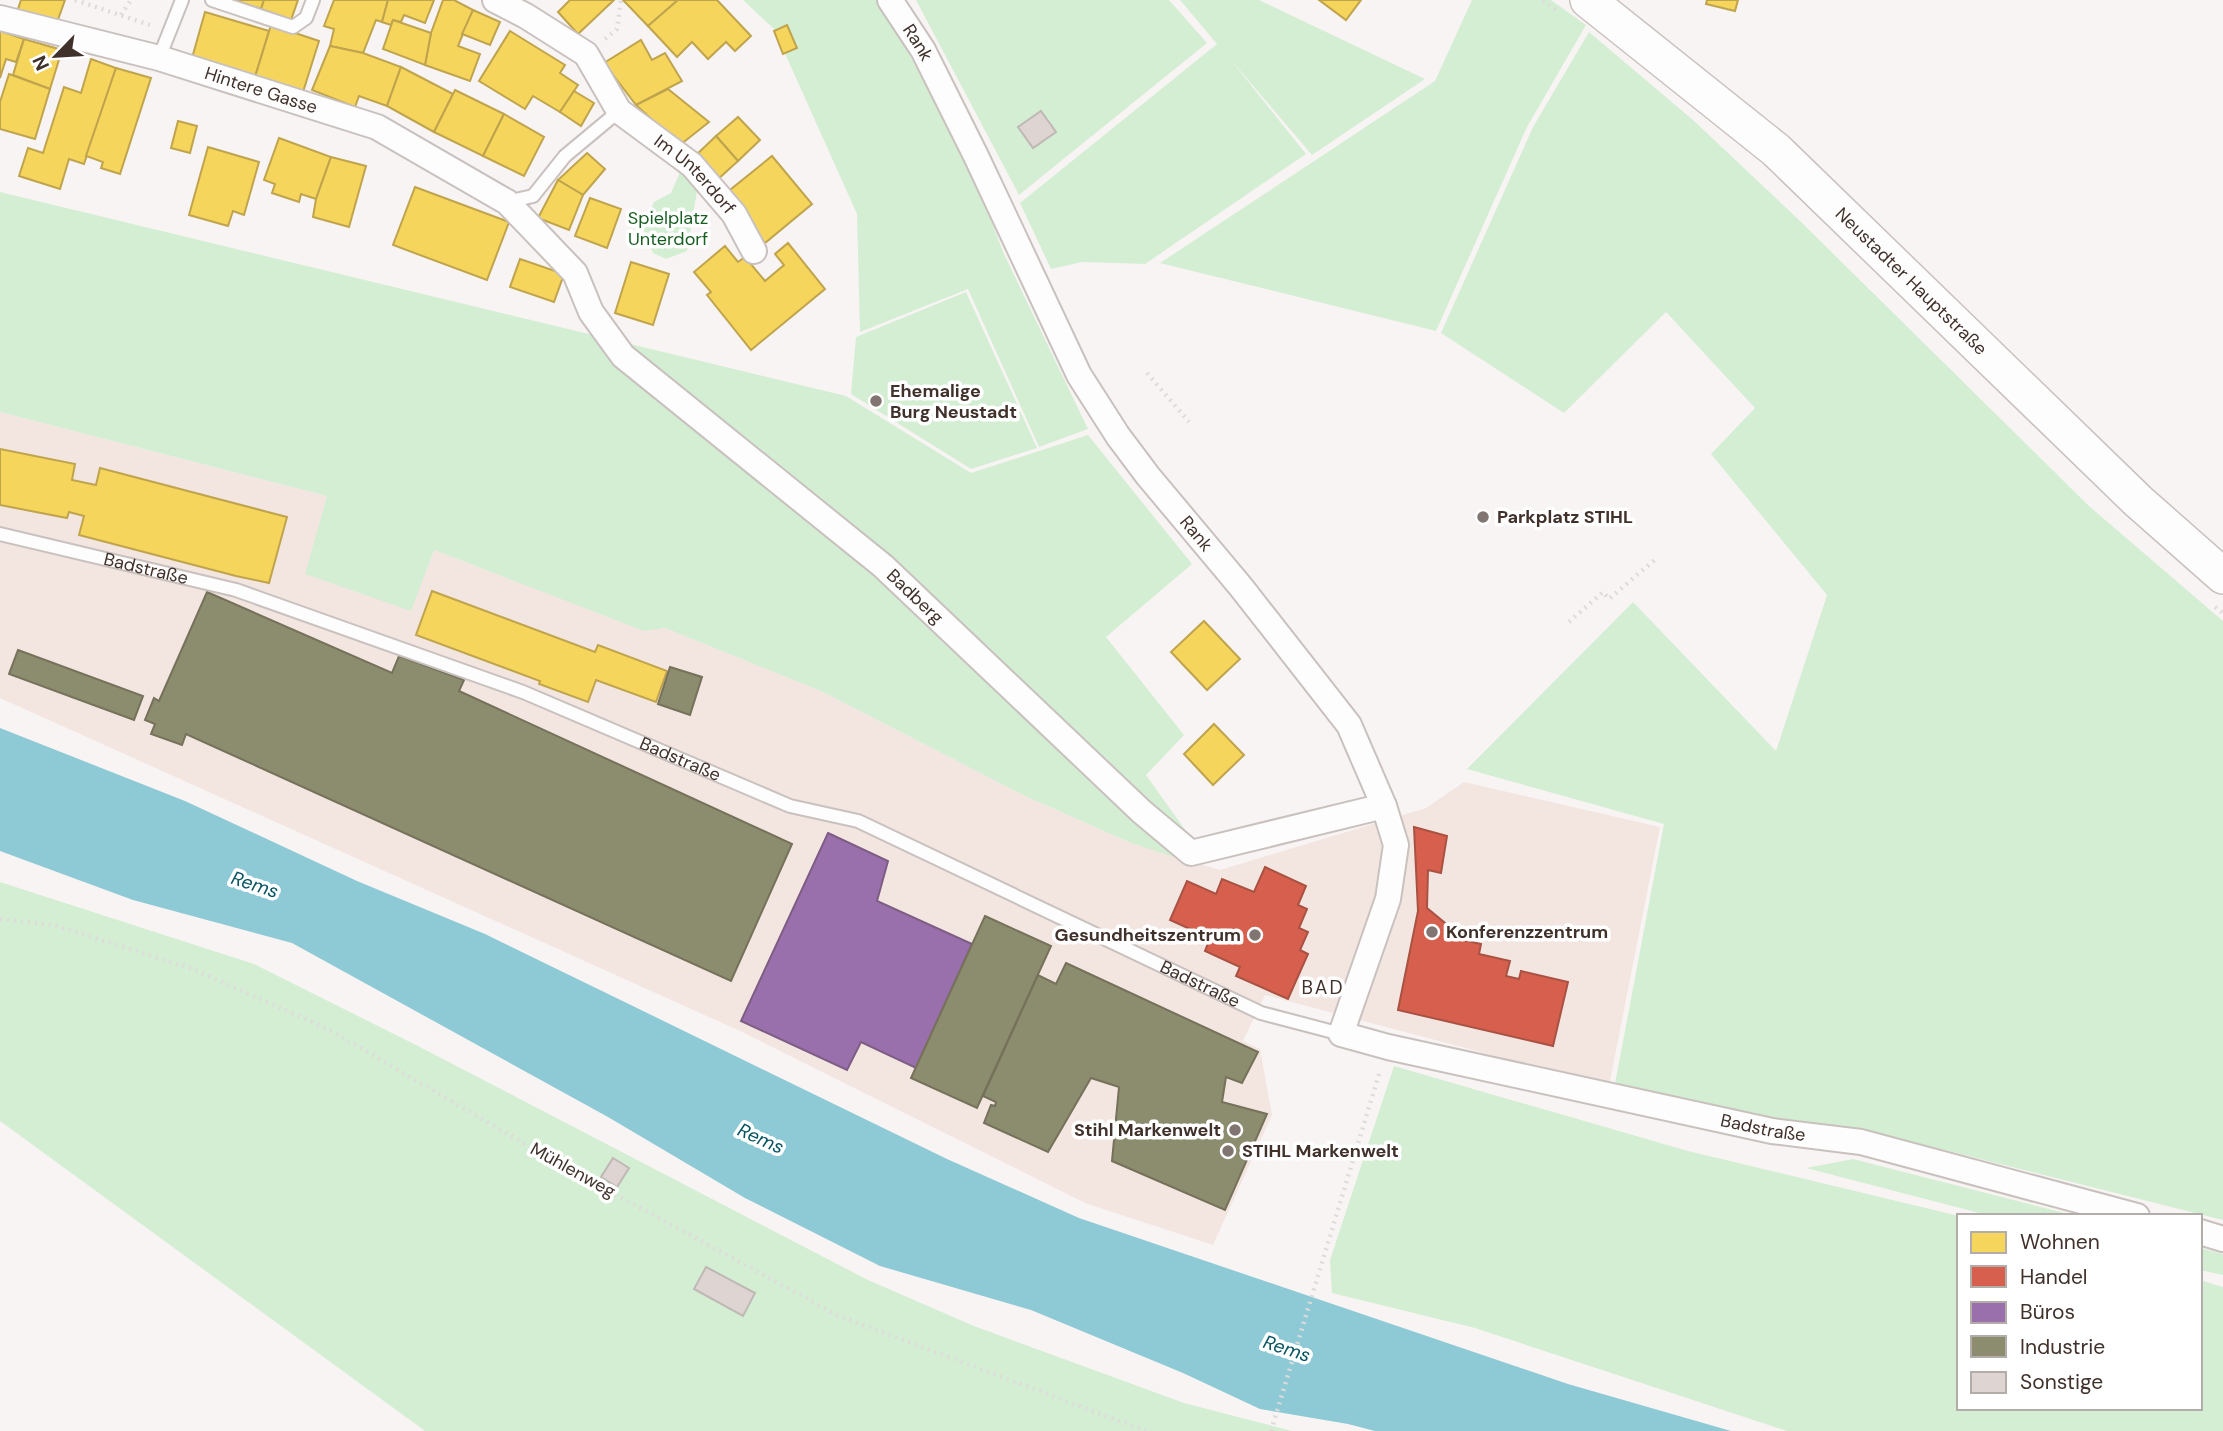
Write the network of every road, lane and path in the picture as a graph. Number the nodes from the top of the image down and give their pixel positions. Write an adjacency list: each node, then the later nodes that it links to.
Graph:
1 (75, 0): 10 (path)
2 (131, 0): 10 (path)
3 (183, 0): 14 (lane)
4 (212, 0): 5 (lane)
5 (313, 0)
6 (495, 0): 13 (street, Im Unterdorf)
7 (621, 0): 13 (path)
8 (890, 0): 24 (street, Rank)
9 (1588, 0): 22 (street, Neustadter Hauptstraße)
10 (121, 15): 12 (path)
11 (0, 18): 14 (street, Hintere Gasse)
12 (148, 24)
13 (586, 54): 15 (street, Im Unterdorf)
14 (159, 58): 16 (street, Hintere Gasse)
15 (620, 111): 16 (lane); 17 (street, Im Unterdorf)
16 (507, 202): 24 (street, Badberg)
17 (754, 251)
18 (1147, 373): 19 (path)
19 (1189, 422)
20 (0, 534): 26 (lane, Badstraße)
21 (1657, 558): 23 (path)
22 (2223, 576)
23 (1569, 622)
24 (1384, 806): 26 (street, Rank)
25 (0, 919): 31 (path, Mühlenweg)
26 (1341, 1034): 27 (street)
27 (1388, 1047): 28 (street, Badstraße); 32 (path)
28 (2130, 1214)
29 (2202, 1233): 30 (street)
30 (2223, 1238)
31 (1146, 1431)
32 (1271, 1431)

